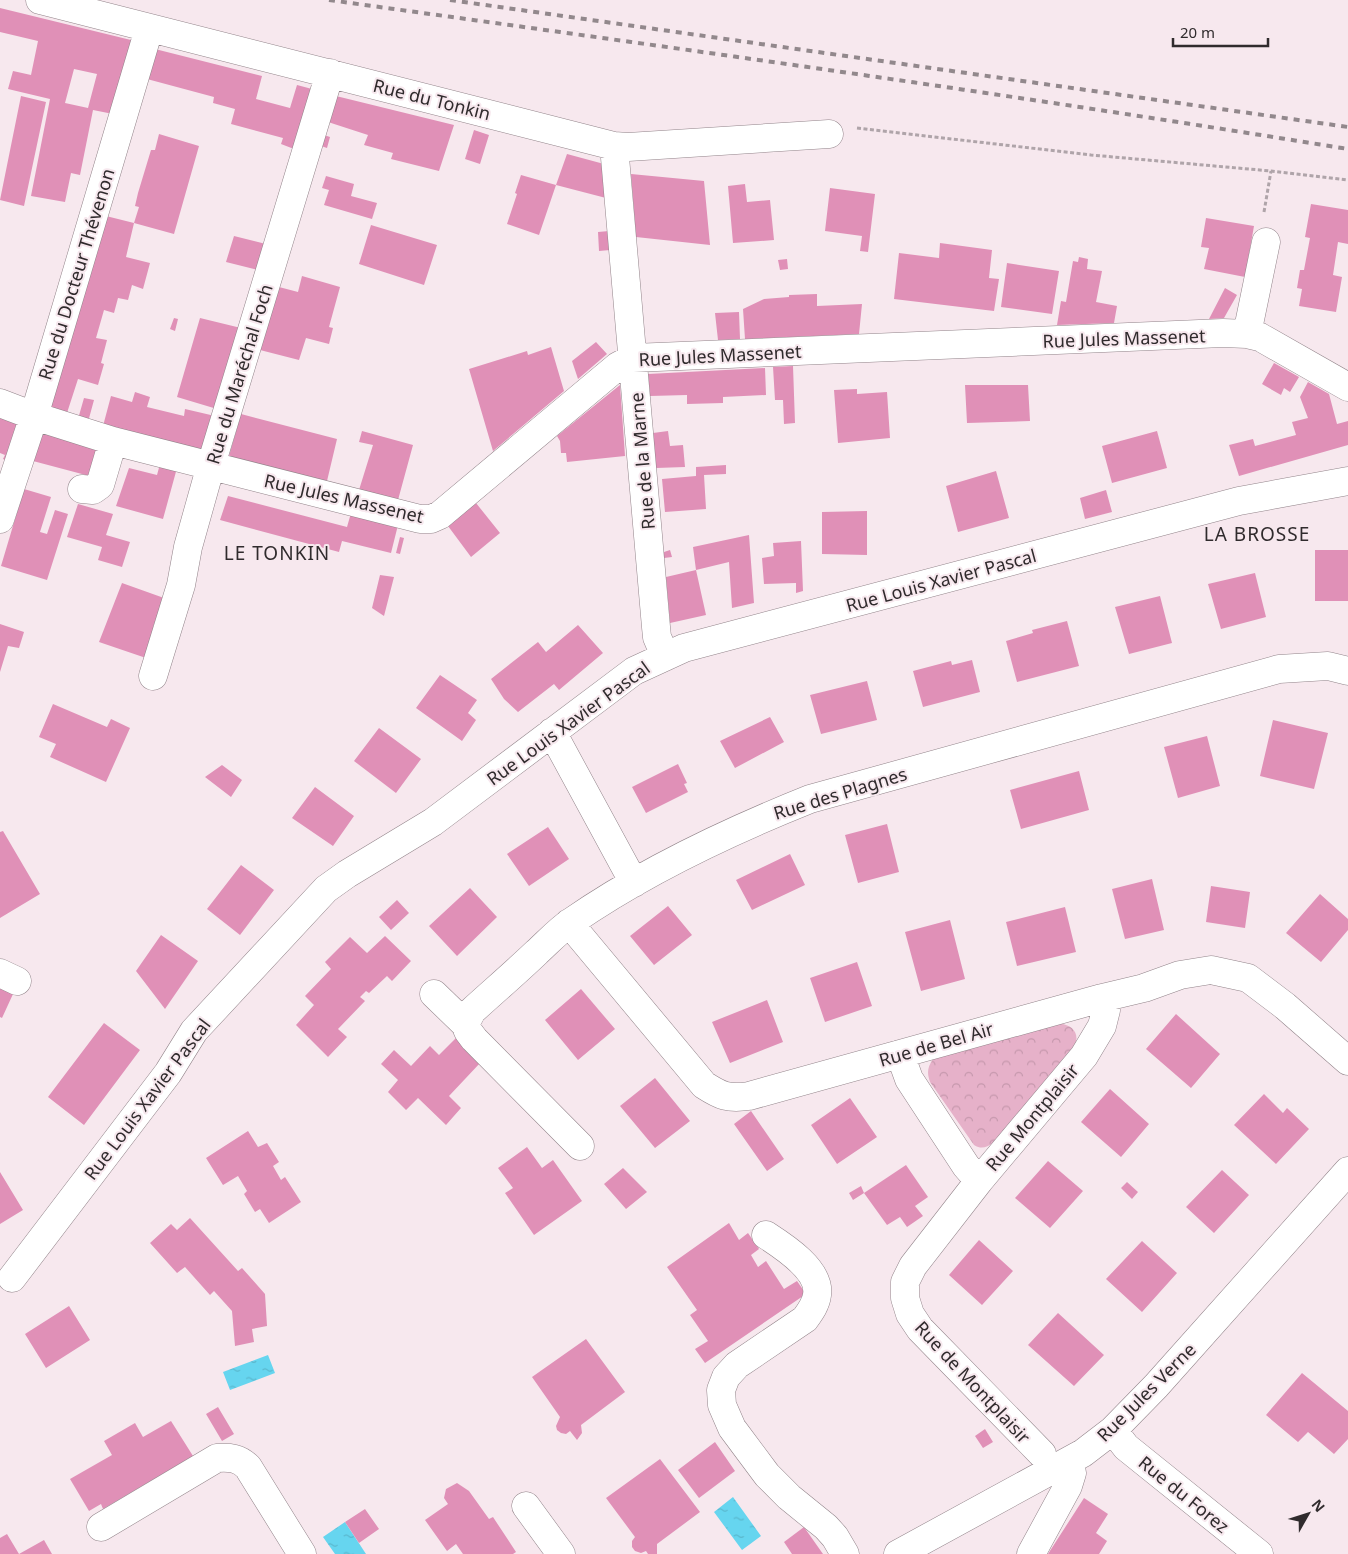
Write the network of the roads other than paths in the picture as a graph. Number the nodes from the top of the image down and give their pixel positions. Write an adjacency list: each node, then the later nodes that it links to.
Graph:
1 (40, 0): 2 (street, Rue du Tonkin)
2 (149, 28): 3 (street, Rue du Tonkin); 11 (street, Rue du Docteur Thévenon)
3 (330, 74): 5 (street, Rue du Tonkin); 13 (street, Rue du Maréchal Foch)
4 (829, 134): 5 (street, Rue du Tonkin)
5 (614, 146): 8 (street, Rue de la Marne)
6 (1266, 242): 7 (street)
7 (1247, 334): 8 (street, Rue Jules Massenet); 9 (street, Rue Jules Massenet)
8 (633, 358): 13 (street, Rue Jules Massenet); 17 (street, Rue de la Marne)
9 (1348, 387)
10 (0, 403): 11 (street, Rue Jules Massenet)
11 (34, 416): 12 (street, Rue Jules Massenet); 16 (street, Rue du Docteur Thévenon)
12 (114, 441): 13 (street, Rue Jules Massenet); 15 (street)
13 (211, 465): 19 (street, Rue du Maréchal Foch)
14 (1348, 481): 17 (street, Rue Louis Xavier Pascal)
15 (82, 489)
16 (0, 519)
17 (665, 656): 20 (street, Rue Louis Xavier Pascal)
18 (1348, 671): 21 (street, Rue des Plagnes)
19 (153, 676)
20 (552, 732): 21 (street); 32 (street, Rue Louis Xavier Pascal)
21 (634, 883): 22 (street, Rue des Plagnes)
22 (569, 923): 25 (street, Rue des Plagnes); 26 (street, Rue de Bel Air)
23 (434, 994): 25 (street)
24 (1102, 998): 26 (street, Rue de Bel Air); 27 (street, Rue de Bel Air); 30 (street, Rue Montplaisir)
25 (465, 1024): 28 (street)
26 (900, 1054): 30 (street, Rue Montplaisir)
27 (1348, 1061)
28 (580, 1146)
29 (1348, 1171): 33 (street, Rue Jules Verne)
30 (979, 1181): 34 (street, Rue de Montplaisir)
31 (766, 1235): 39 (street)
32 (12, 1278)
33 (1113, 1430): 34 (street, Rue Jules Verne); 42 (street, Rue du Forez)
34 (1054, 1459): 40 (street, Rue Jules Verne); 41 (street)
35 (526, 1506): 38 (street)
36 (101, 1527): 37 (street)
37 (302, 1554)
38 (561, 1554)
39 (844, 1554)
40 (898, 1554)
41 (1031, 1554)
42 (1259, 1554)

